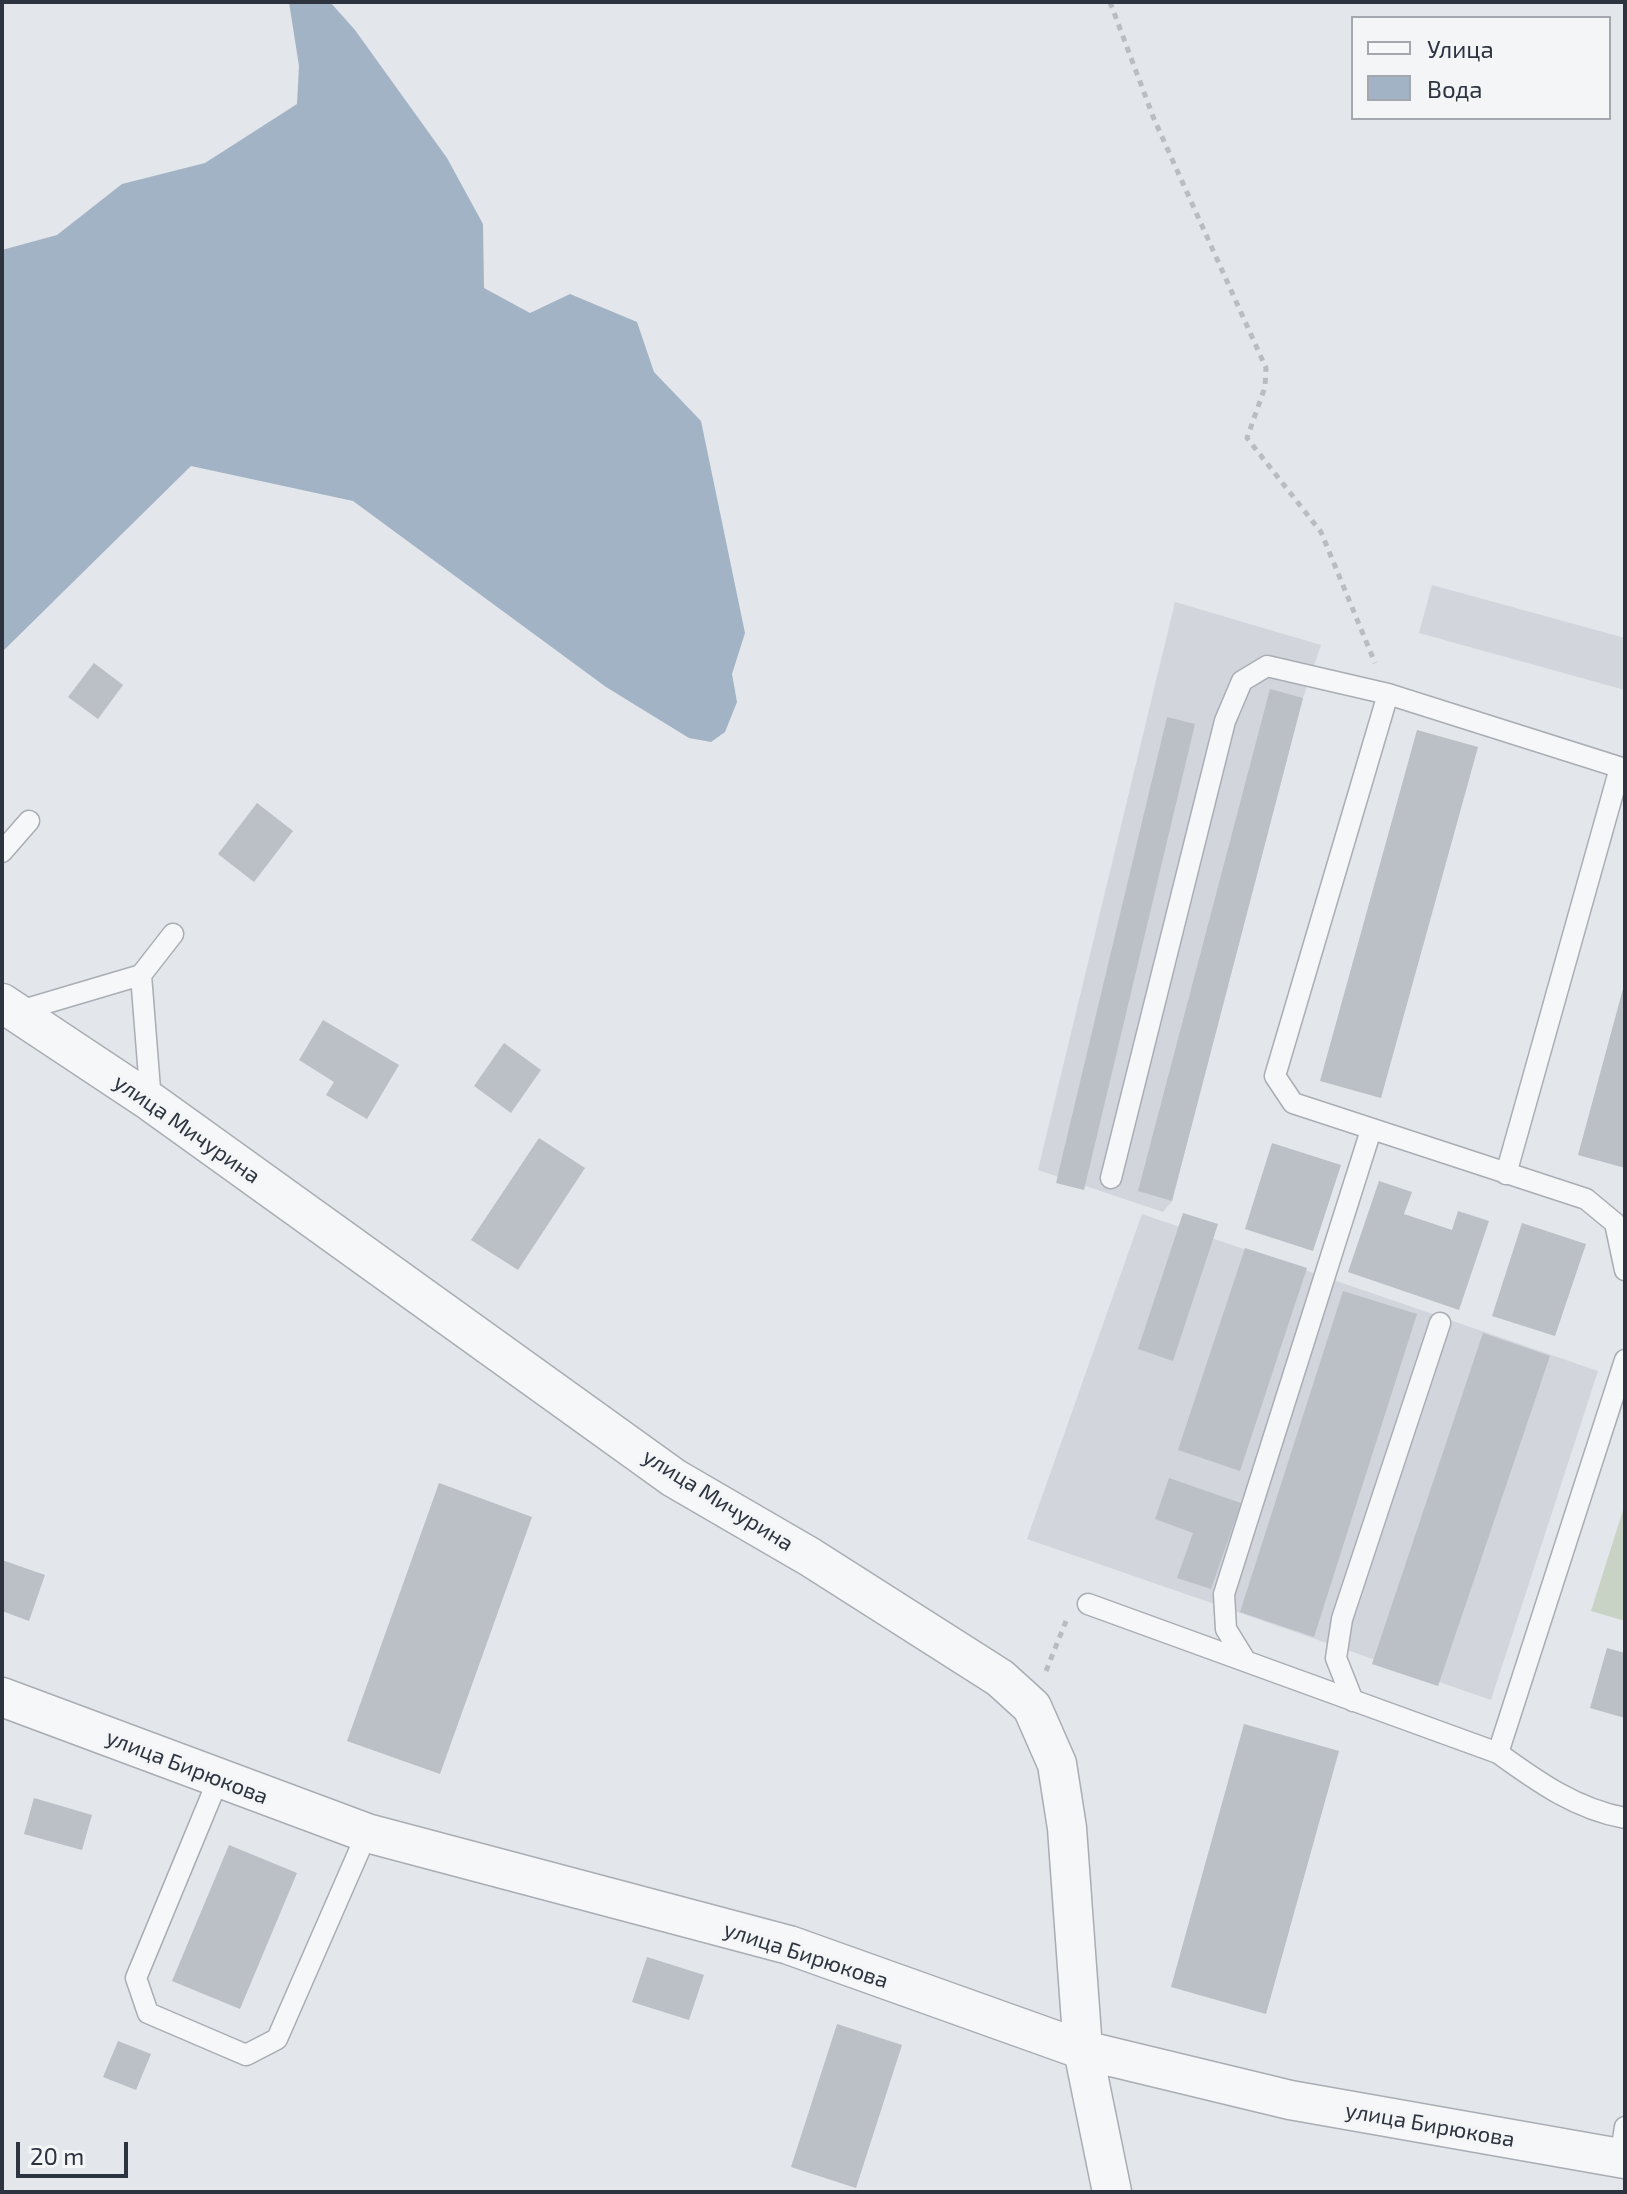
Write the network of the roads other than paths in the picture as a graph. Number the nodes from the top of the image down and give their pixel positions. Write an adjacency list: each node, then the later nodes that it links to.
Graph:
1 (1388, 694): 2 (lane); 9 (lane); 11 (lane)
2 (1622, 768): 10 (lane)
3 (29, 821): 4 (lane)
4 (2, 852)
5 (173, 934): 6 (lane)
6 (141, 975): 7 (lane); 8 (lane)
7 (9, 1008): 8 (street, улица Мичурина)
8 (151, 1102): 23 (street, улица Мичурина)
9 (1371, 1130): 10 (lane); 16 (lane)
10 (1506, 1174): 12 (lane)
11 (1111, 1178)
12 (1625, 1270)
13 (1440, 1323): 18 (lane)
14 (1625, 1360): 19 (lane)
15 (1088, 1604): 16 (lane)
16 (1245, 1660): 18 (lane)
17 (2, 1697): 20 (street, улица Бирюкова)
18 (1353, 1701): 19 (lane)
19 (1498, 1753): 21 (lane)
20 (218, 1780): 22 (street, улица Бирюкова); 22 (lane)
21 (1625, 1818)
22 (367, 1833): 23 (street, улица Бирюкова)
23 (1083, 2050): 24 (street, улица Бирюкова); 25 (street, улица Мичурина)
24 (1623, 2148)
25 (1112, 2192)

